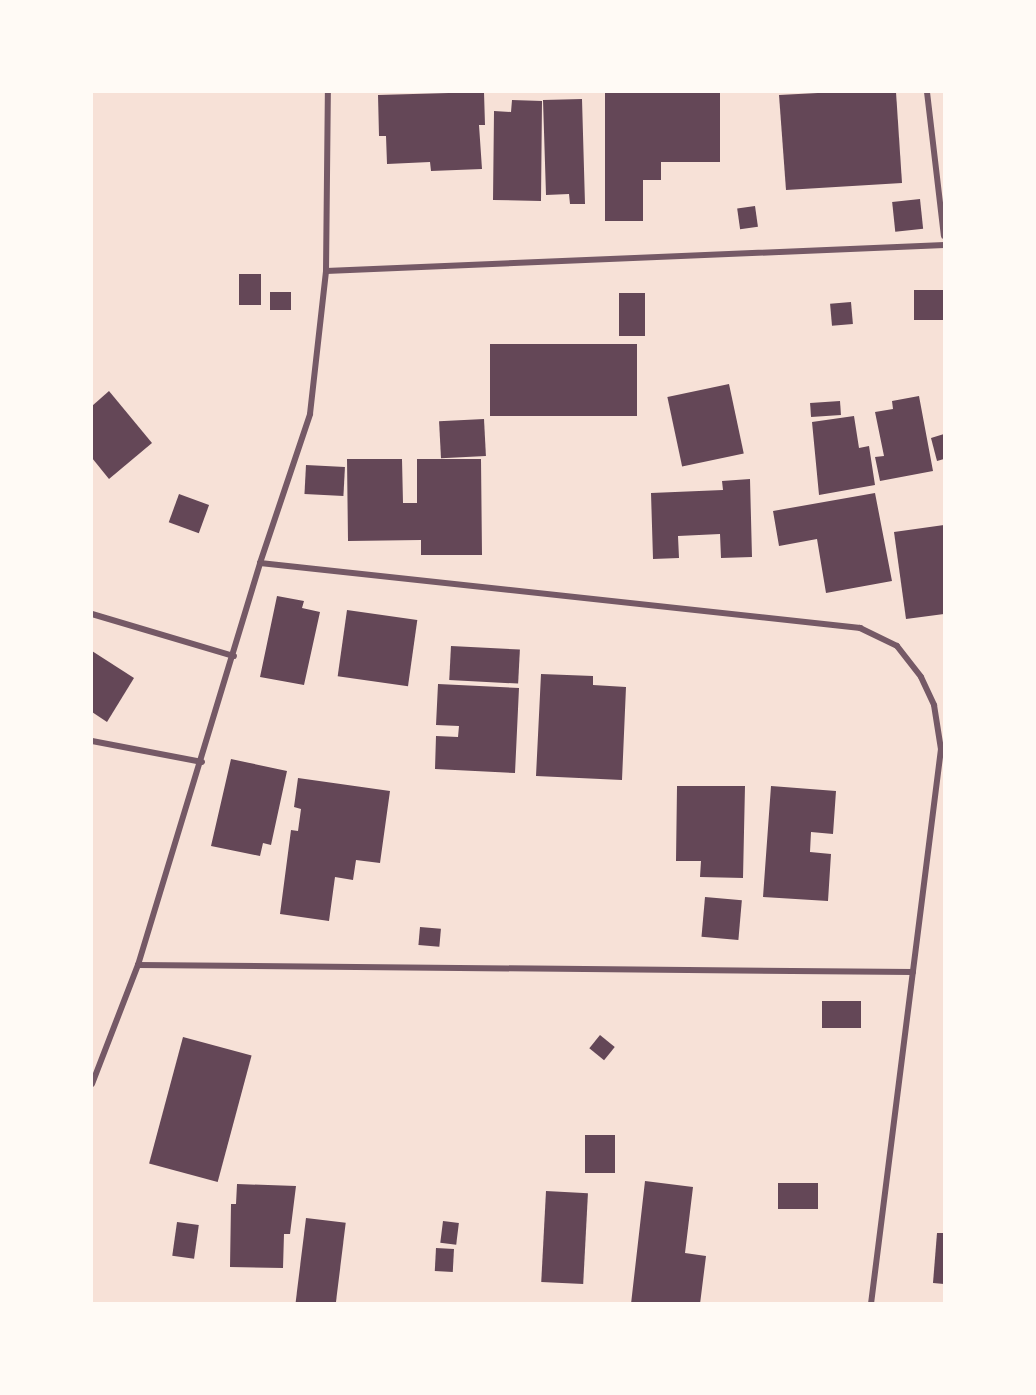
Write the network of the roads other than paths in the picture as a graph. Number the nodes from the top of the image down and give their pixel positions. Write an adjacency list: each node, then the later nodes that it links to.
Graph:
1 (328, 92): 5 (street)
2 (927, 92): 3 (street)
3 (945, 236)
4 (945, 245): 5 (street)
5 (326, 271): 6 (street)
6 (260, 563): 8 (street); 12 (street)
7 (92, 614): 8 (street)
8 (234, 656): 10 (street)
9 (92, 741): 10 (street)
10 (202, 762): 11 (street)
11 (138, 965): 12 (street); 13 (street)
12 (913, 972): 14 (street)
13 (92, 1084)
14 (871, 1304)

